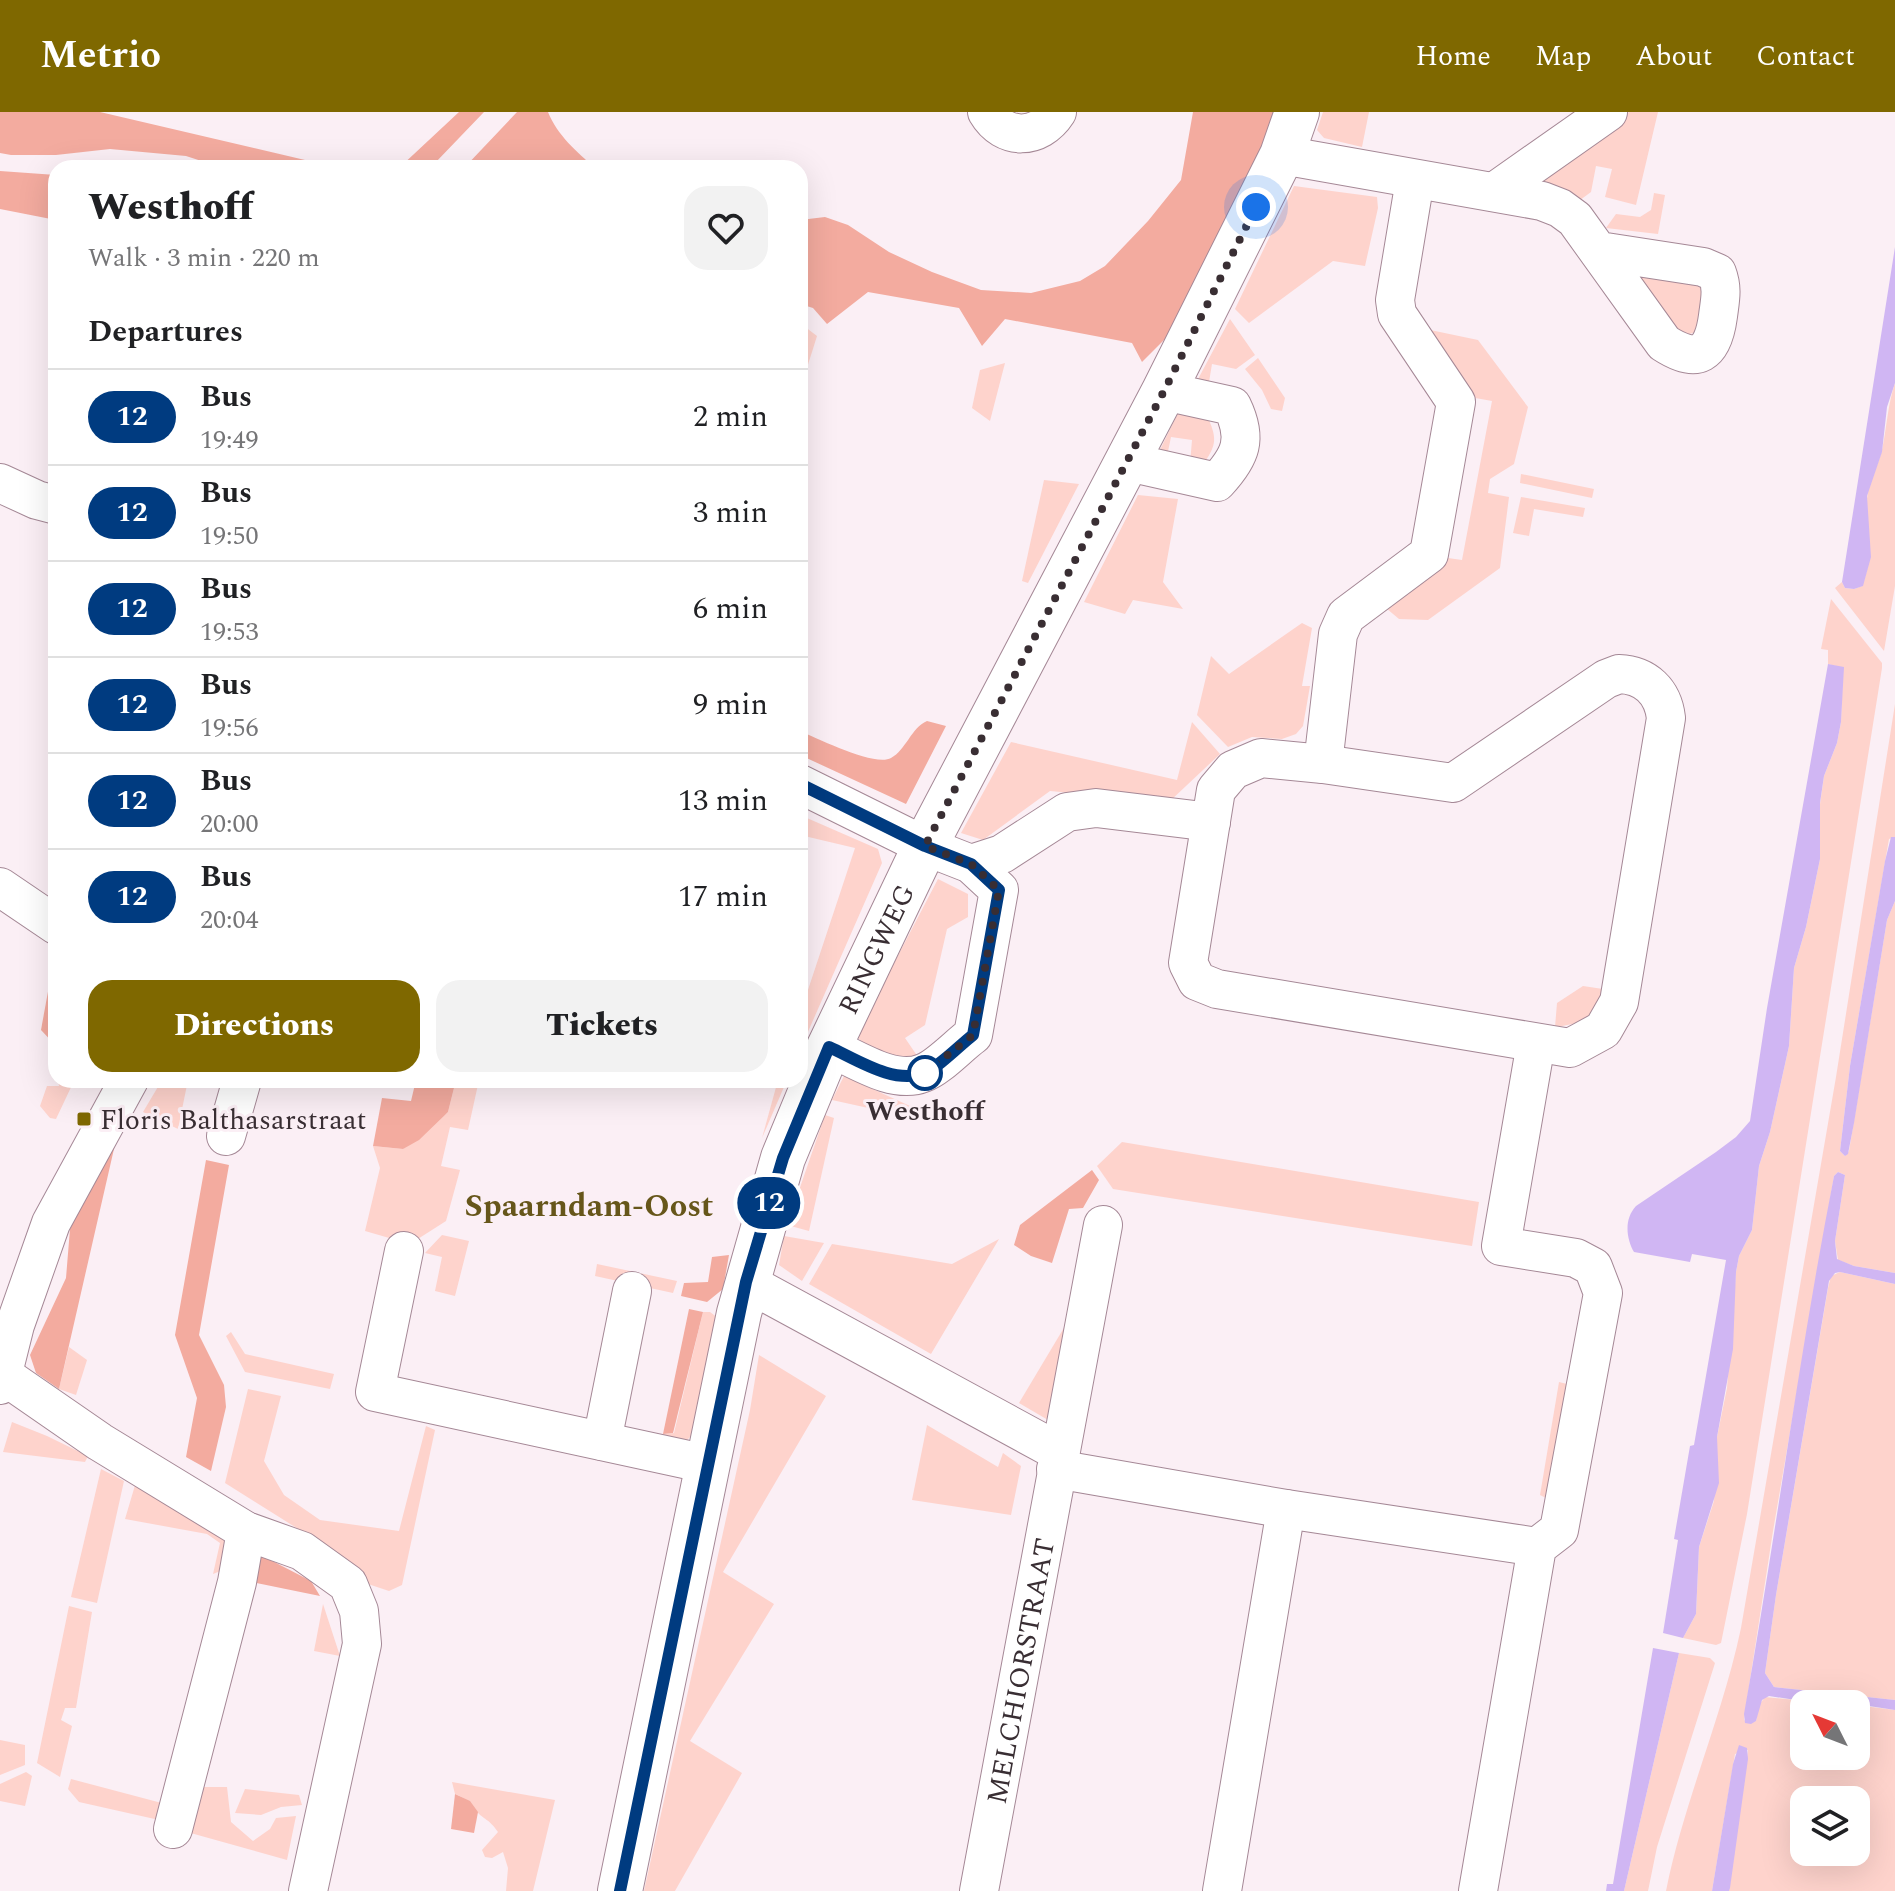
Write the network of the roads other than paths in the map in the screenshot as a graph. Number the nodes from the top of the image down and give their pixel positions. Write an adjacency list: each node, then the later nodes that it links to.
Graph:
1 (987, 112): 2 (street)
2 (1057, 112)
3 (1297, 112): 5 (street)
4 (1608, 112): 7 (street)
5 (1282, 155): 6 (street); 9 (street)
6 (1415, 180): 7 (street); 13 (street)
7 (1494, 192): 8 (street)
8 (1599, 251)
9 (1164, 391): 10 (street); 10 (street)
10 (1128, 462): 16 (street)
11 (0, 483): 12 (street)
12 (48, 503)
13 (1323, 764): 15 (street); 20 (street)
14 (808, 788): 16 (street)
15 (1211, 822): 17 (street); 20 (street)
16 (925, 846): 17 (street); 21 (street, RINGWEG)
17 (971, 864): 21 (street)
18 (0, 887): 19 (street)
19 (48, 920)
20 (1536, 1043): 35 (street)
21 (829, 1047): 27 (street, RINGWEG)
22 (125, 1088): 29 (street)
23 (240, 1088): 24 (street)
24 (226, 1136)
25 (1103, 1225): 31 (street, MELCHIORSTRAAT)
26 (404, 1251): 30 (street)
27 (746, 1282): 31 (street); 32 (street, RINGWEG)
28 (632, 1291): 30 (street)
29 (2, 1380): 34 (street)
30 (602, 1441): 32 (street)
31 (1057, 1460): 33 (street); 39 (street, MELCHIORSTRAAT)
32 (707, 1464): 38 (street, RINGWEG)
33 (1286, 1509): 35 (street); 40 (street)
34 (246, 1531): 36 (street); 37 (street)
35 (1537, 1547): 41 (street)
36 (173, 1829)
37 (308, 1891)
38 (620, 1891)
39 (979, 1891)
40 (1222, 1891)
41 (1478, 1891)

